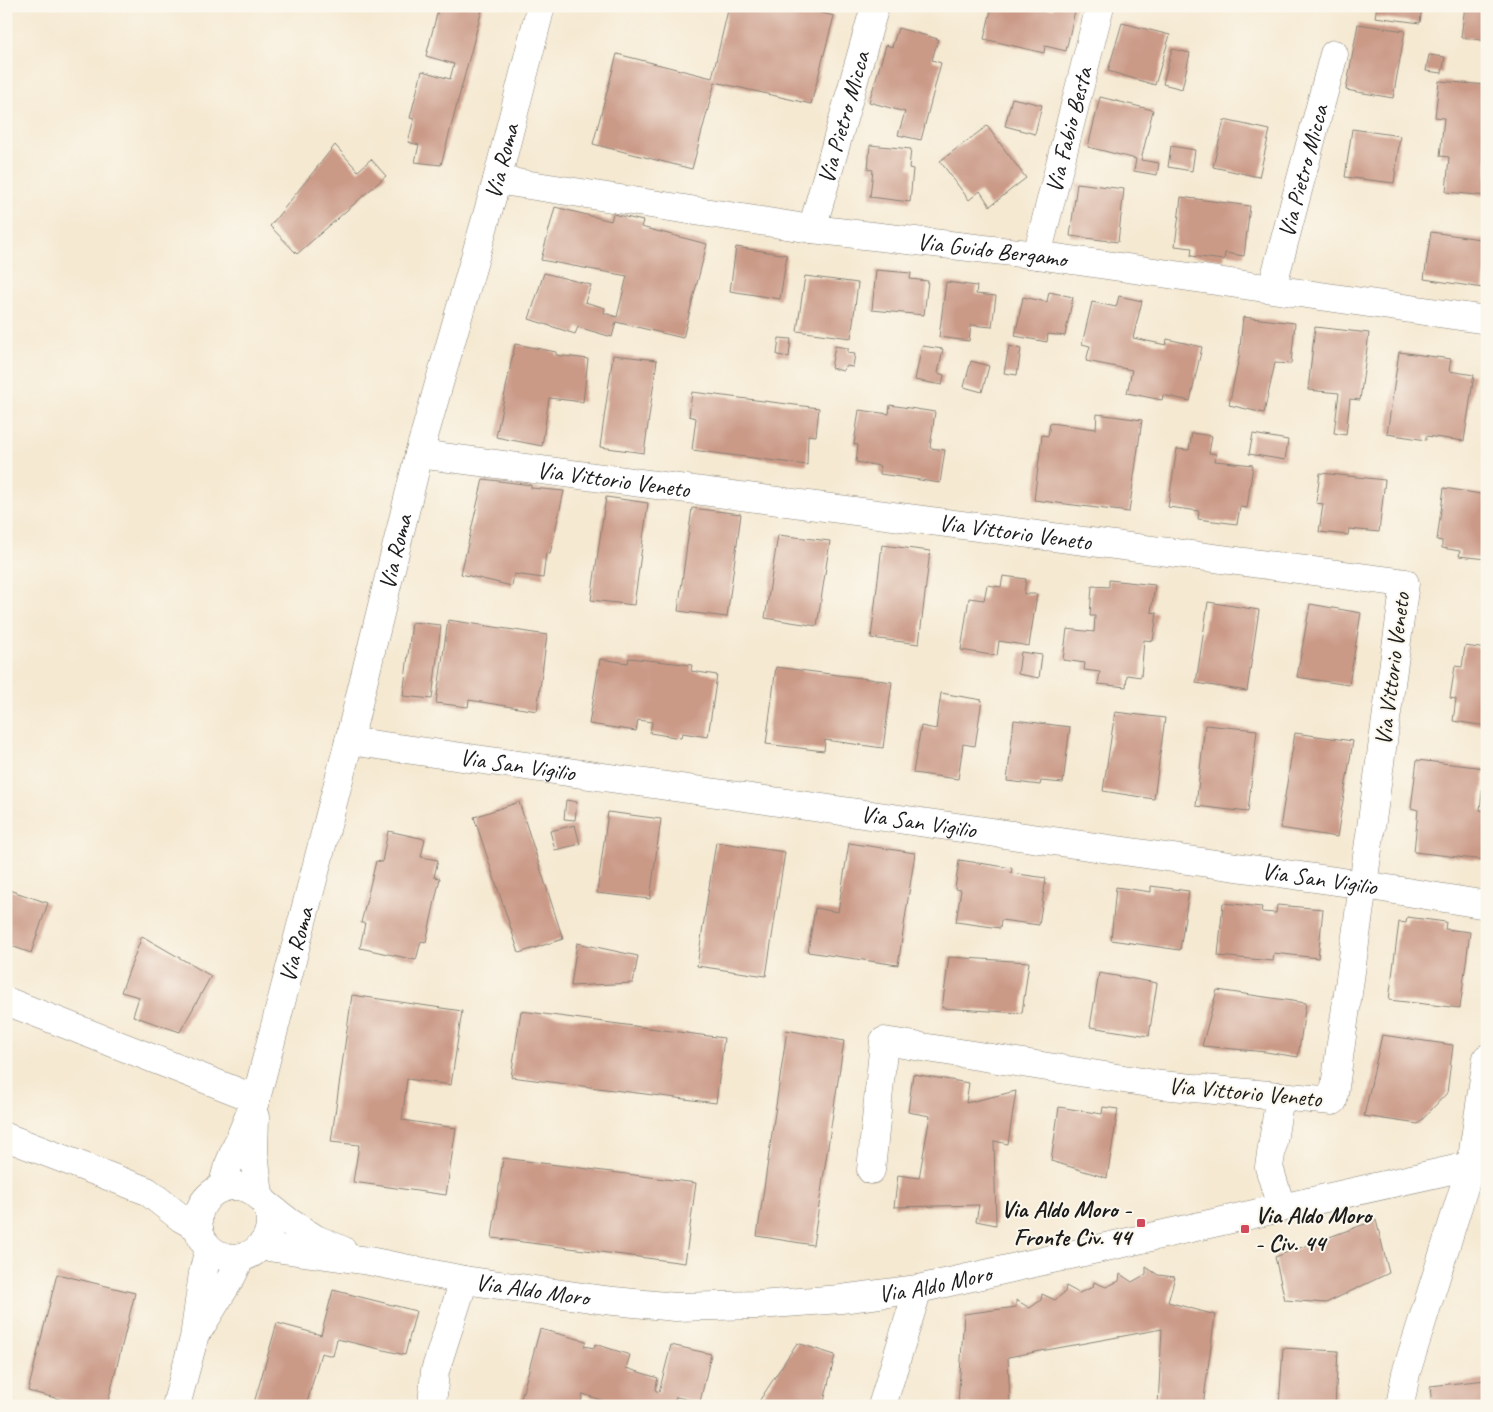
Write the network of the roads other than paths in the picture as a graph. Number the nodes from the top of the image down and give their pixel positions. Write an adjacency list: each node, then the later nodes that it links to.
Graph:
1 (542, 6): 5 (street, Via Roma)
2 (875, 6): 6 (street, Via Pietro Micca)
3 (1100, 6): 7 (street, Via Fabio Besta)
4 (1334, 54): 8 (street, Via Pietro Micca)
5 (497, 180): 6 (street, Via Guido Bergamo); 10 (street, Via Roma)
6 (812, 229): 7 (street, Via Guido Bergamo)
7 (1037, 255): 8 (street, Via Guido Bergamo)
8 (1272, 288): 9 (street, Via Guido Bergamo)
9 (1487, 320)
10 (419, 454): 11 (street, Via Roma); 12 (street, Via Vittorio Veneto)
11 (349, 741): 12 (street, Via San Vigilio); 17 (street, Via Roma)
12 (1364, 885): 13 (street, Via San Vigilio); 16 (street, Via Vittorio Veneto)
13 (1487, 905)
14 (6, 1001): 17 (street)
15 (1487, 1058): 19 (street)
16 (1280, 1096): 20 (street, Via Vittorio Veneto); 24 (street)
17 (256, 1099): 22 (street, Via Roma); 23 (street, Via Roma)
18 (6, 1137): 21 (street)
19 (1479, 1163): 24 (street, Via Aldo Moro); 34 (street)
20 (870, 1170)
21 (147, 1190): 22 (street); 25 (street)
22 (215, 1193): 23 (street); 25 (street)
23 (262, 1200): 26 (street); 27 (street, Via Aldo Moro)
24 (1281, 1207): 29 (street, Via Aldo Moro)
25 (204, 1238): 26 (street); 30 (street)
26 (250, 1252): 27 (street, Via Aldo Moro); 30 (street)
27 (369, 1262): 28 (street, Via Aldo Moro)
28 (464, 1280): 29 (street, Via Aldo Moro); 32 (street, Via Aldo Moro)
29 (918, 1289): 33 (street)
30 (194, 1338): 31 (street)
31 (176, 1406)
32 (432, 1406)
33 (882, 1406)
34 (1400, 1406)

